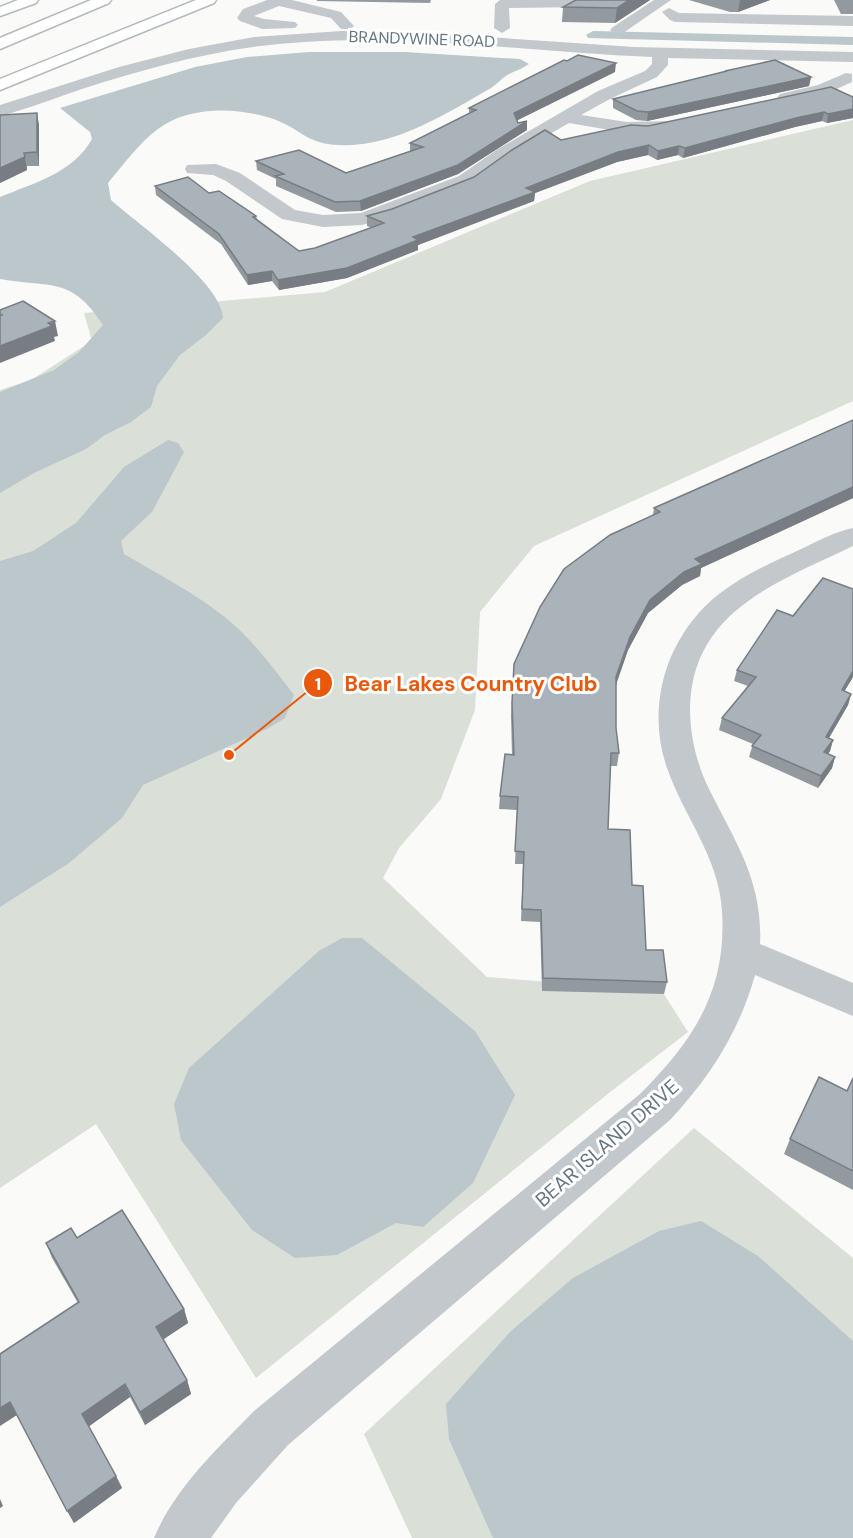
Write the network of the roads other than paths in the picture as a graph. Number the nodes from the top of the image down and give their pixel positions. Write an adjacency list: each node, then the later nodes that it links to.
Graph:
1 (31, 0): 8 (highway)
2 (104, 0): 16 (highway)
3 (209, 0): 21 (highway)
4 (594, 0): 11 (street)
5 (664, 0): 13 (street)
6 (279, 1): 10 (street); 10 (street)
7 (694, 1): 9 (street)
8 (0, 12)
9 (853, 21)
10 (346, 26): 11 (street)
11 (501, 28): 12 (street)
12 (525, 28)
13 (649, 31)
14 (672, 31): 15 (street)
15 (853, 35)
16 (0, 44)
17 (660, 53): 19 (street, BRANDYWINE ROAD); 22 (street); 24 (street, BRANDYWINE ROAD)
18 (853, 57): 19 (street, BRANDYWINE ROAD)
19 (679, 64): 22 (street)
20 (846, 78): 23 (street)
21 (0, 86)
22 (621, 88): 25 (street)
23 (772, 101)
24 (0, 111)
25 (566, 117): 26 (street); 27 (street)
26 (680, 122)
27 (194, 169)
28 (853, 536): 29 (street, BEAR ISLAND DRIVE)
29 (741, 952): 30 (street); 31 (street, BEAR ISLAND DRIVE)
30 (853, 1000)
31 (180, 1538)

